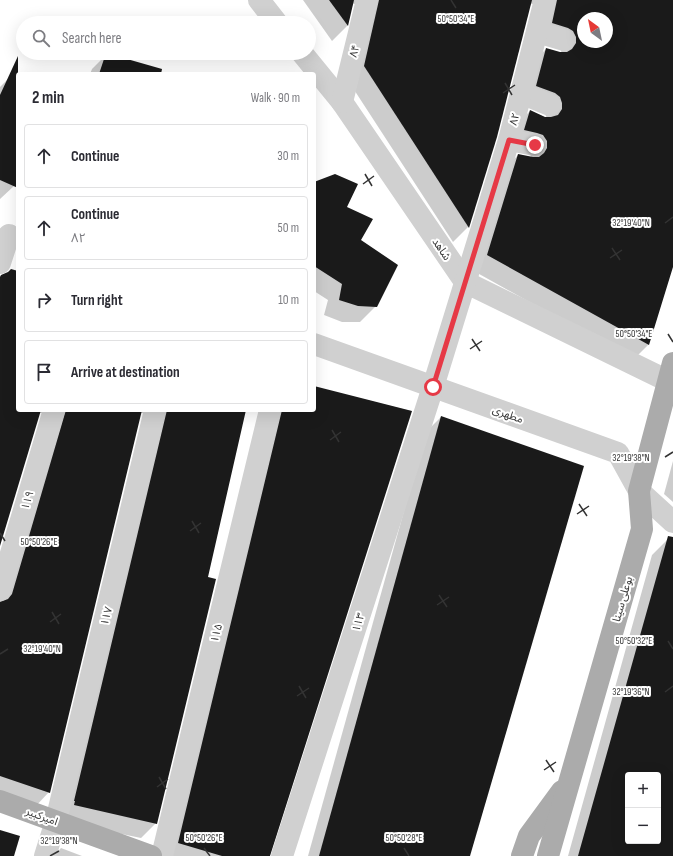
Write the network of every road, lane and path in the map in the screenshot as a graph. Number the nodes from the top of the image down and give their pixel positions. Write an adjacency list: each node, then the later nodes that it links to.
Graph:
1 (259, 0): 4 (street)
2 (367, 0): 9 (street, ۸۴)
3 (545, 0): 5 (street, ۸۲)
4 (272, 16)
5 (536, 32): 6 (street); 8 (street, ۸۲)
6 (564, 40)
7 (308, 60): 9 (street, شاهد)
8 (521, 93): 10 (street); 11 (street, ۸۲)
9 (342, 102): 15 (street, شاهد)
10 (550, 105)
11 (509, 140): 12 (street); 15 (street, ۸۲)
12 (535, 145)
13 (9, 234): 14 (street)
14 (0, 263)
15 (465, 282): 17 (street, شاهد); 18 (street, ۸۲)
16 (316, 345): 18 (street, مطهری)
17 (670, 372): 22 (main road, بوعلی سینا)
18 (433, 387): 22 (street, مطهری); 31 (street, ۱۱۳)
19 (53, 412): 24 (street, ۱۱۹)
20 (156, 412): 27 (street, ۱۱۷)
21 (270, 412): 30 (street, ۱۱۵)
22 (639, 491): 23 (street, مطهری); 25 (main road, بوعلی سینا)
23 (673, 522)
24 (0, 590)
25 (570, 779): 32 (main road); 33 (main road, بوعلی سینا)
26 (0, 801): 27 (main road, امیرکبیر)
27 (56, 822): 28 (street, ۱۱۷); 29 (main road, امیرکبیر)
28 (45, 856)
29 (151, 856)
30 (162, 856)
31 (282, 856)
32 (522, 856)
33 (548, 856)

